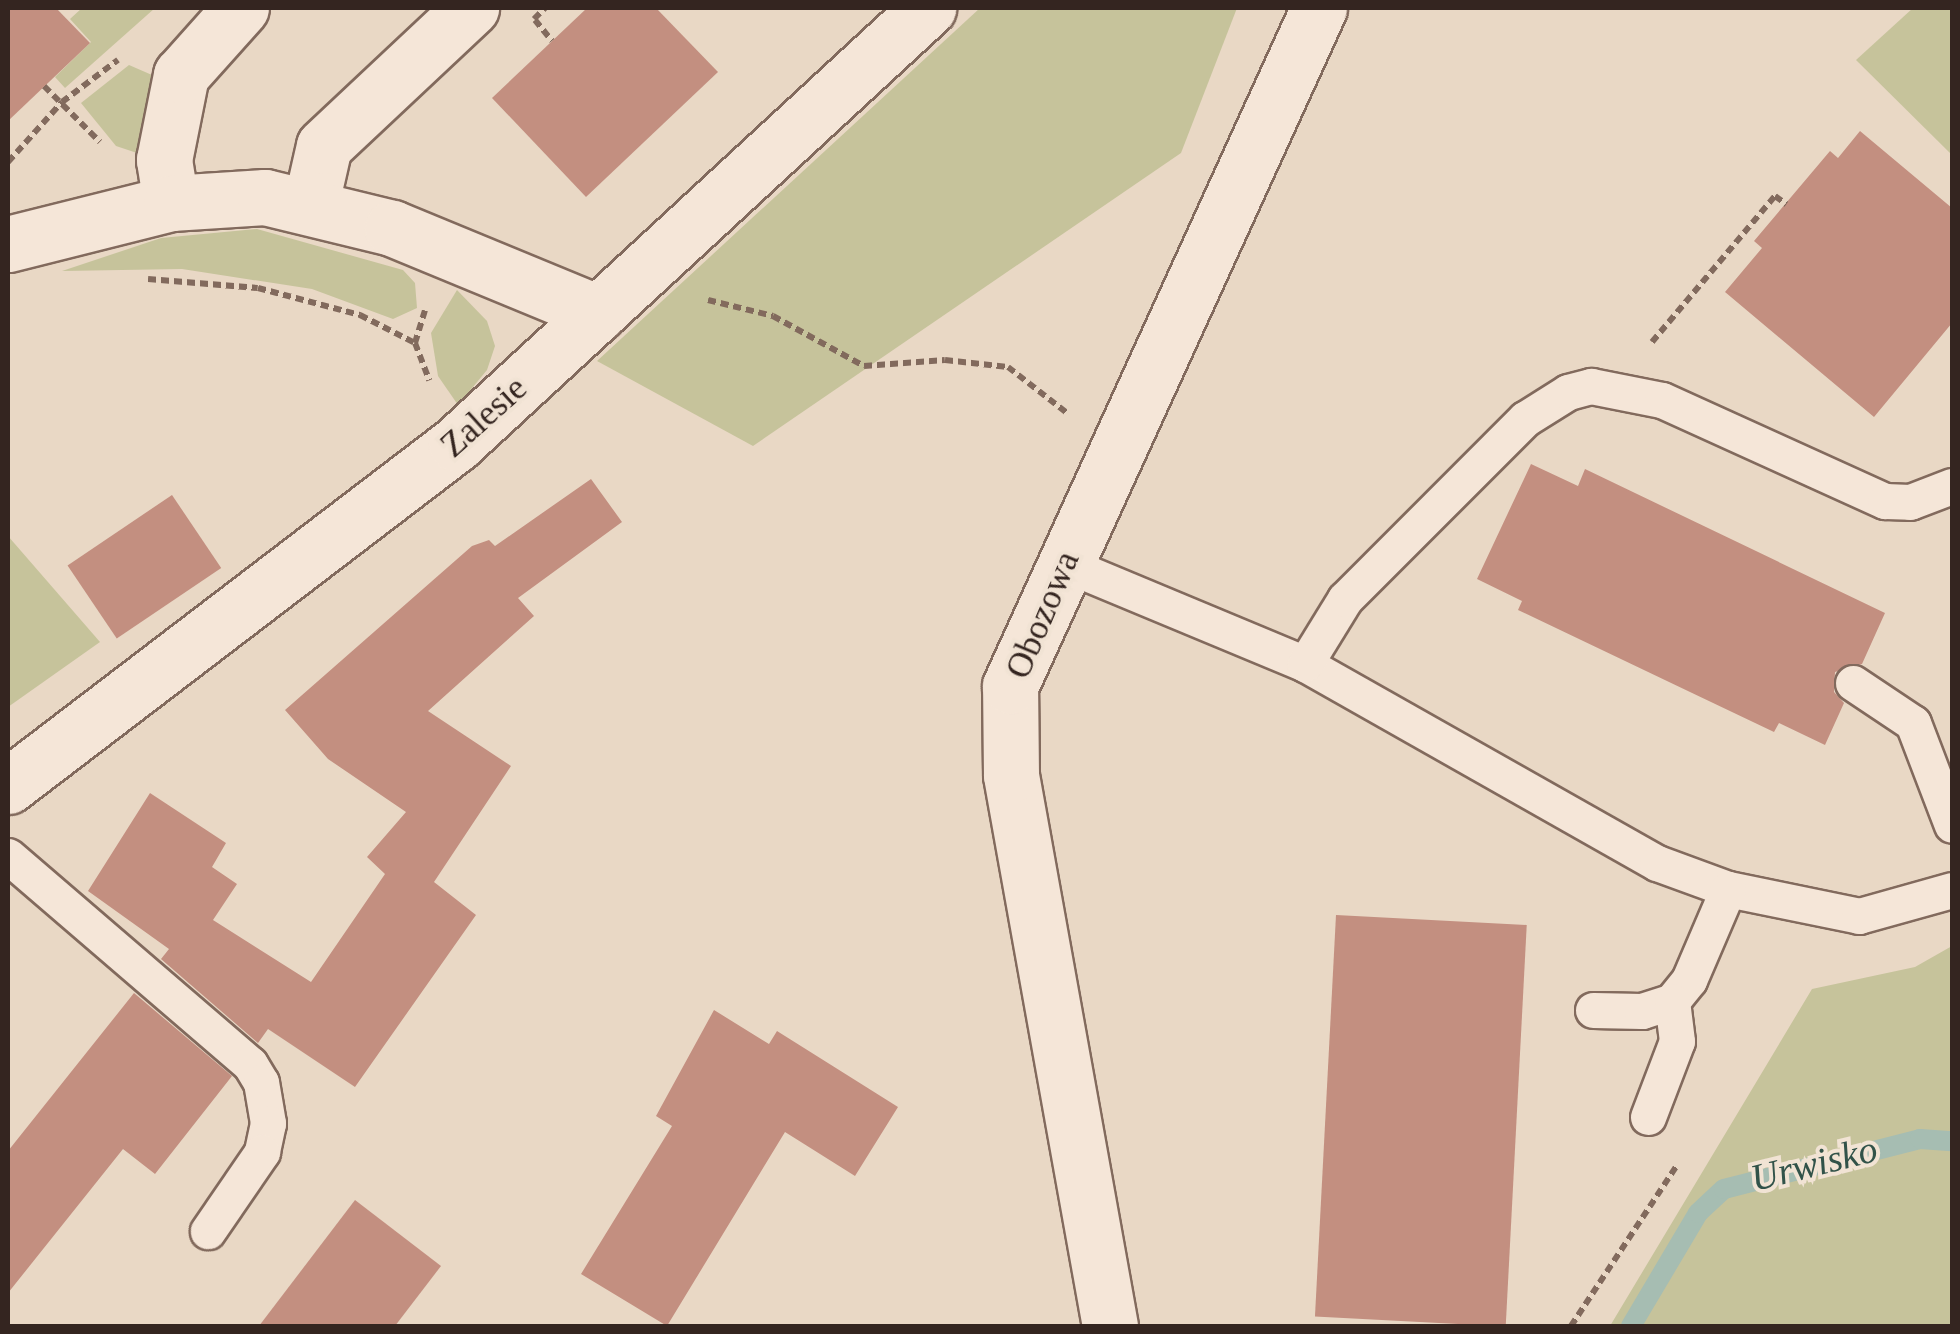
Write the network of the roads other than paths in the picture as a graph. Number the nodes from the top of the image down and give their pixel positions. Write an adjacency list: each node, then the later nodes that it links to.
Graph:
1 (241, 8): 5 (street)
2 (470, 8): 6 (street)
3 (928, 8): 8 (street, Zalesie)
4 (1319, 8): 10 (street, Obozowa)
5 (171, 203): 6 (street); 7 (street)
6 (311, 203): 8 (street)
7 (8, 244)
8 (616, 298): 13 (street, Zalesie)
9 (1952, 486): 11 (lane)
10 (1065, 564): 11 (lane); 22 (street, Obozowa)
11 (1305, 664): 16 (lane)
12 (1853, 683): 14 (lane)
13 (8, 786)
14 (1952, 825)
15 (8, 856): 21 (lane)
16 (1728, 889): 17 (lane); 18 (lane)
17 (1952, 890)
18 (1672, 1001): 19 (lane); 20 (lane)
19 (1593, 1010)
20 (1648, 1117)
21 (208, 1231)
22 (1110, 1326)

